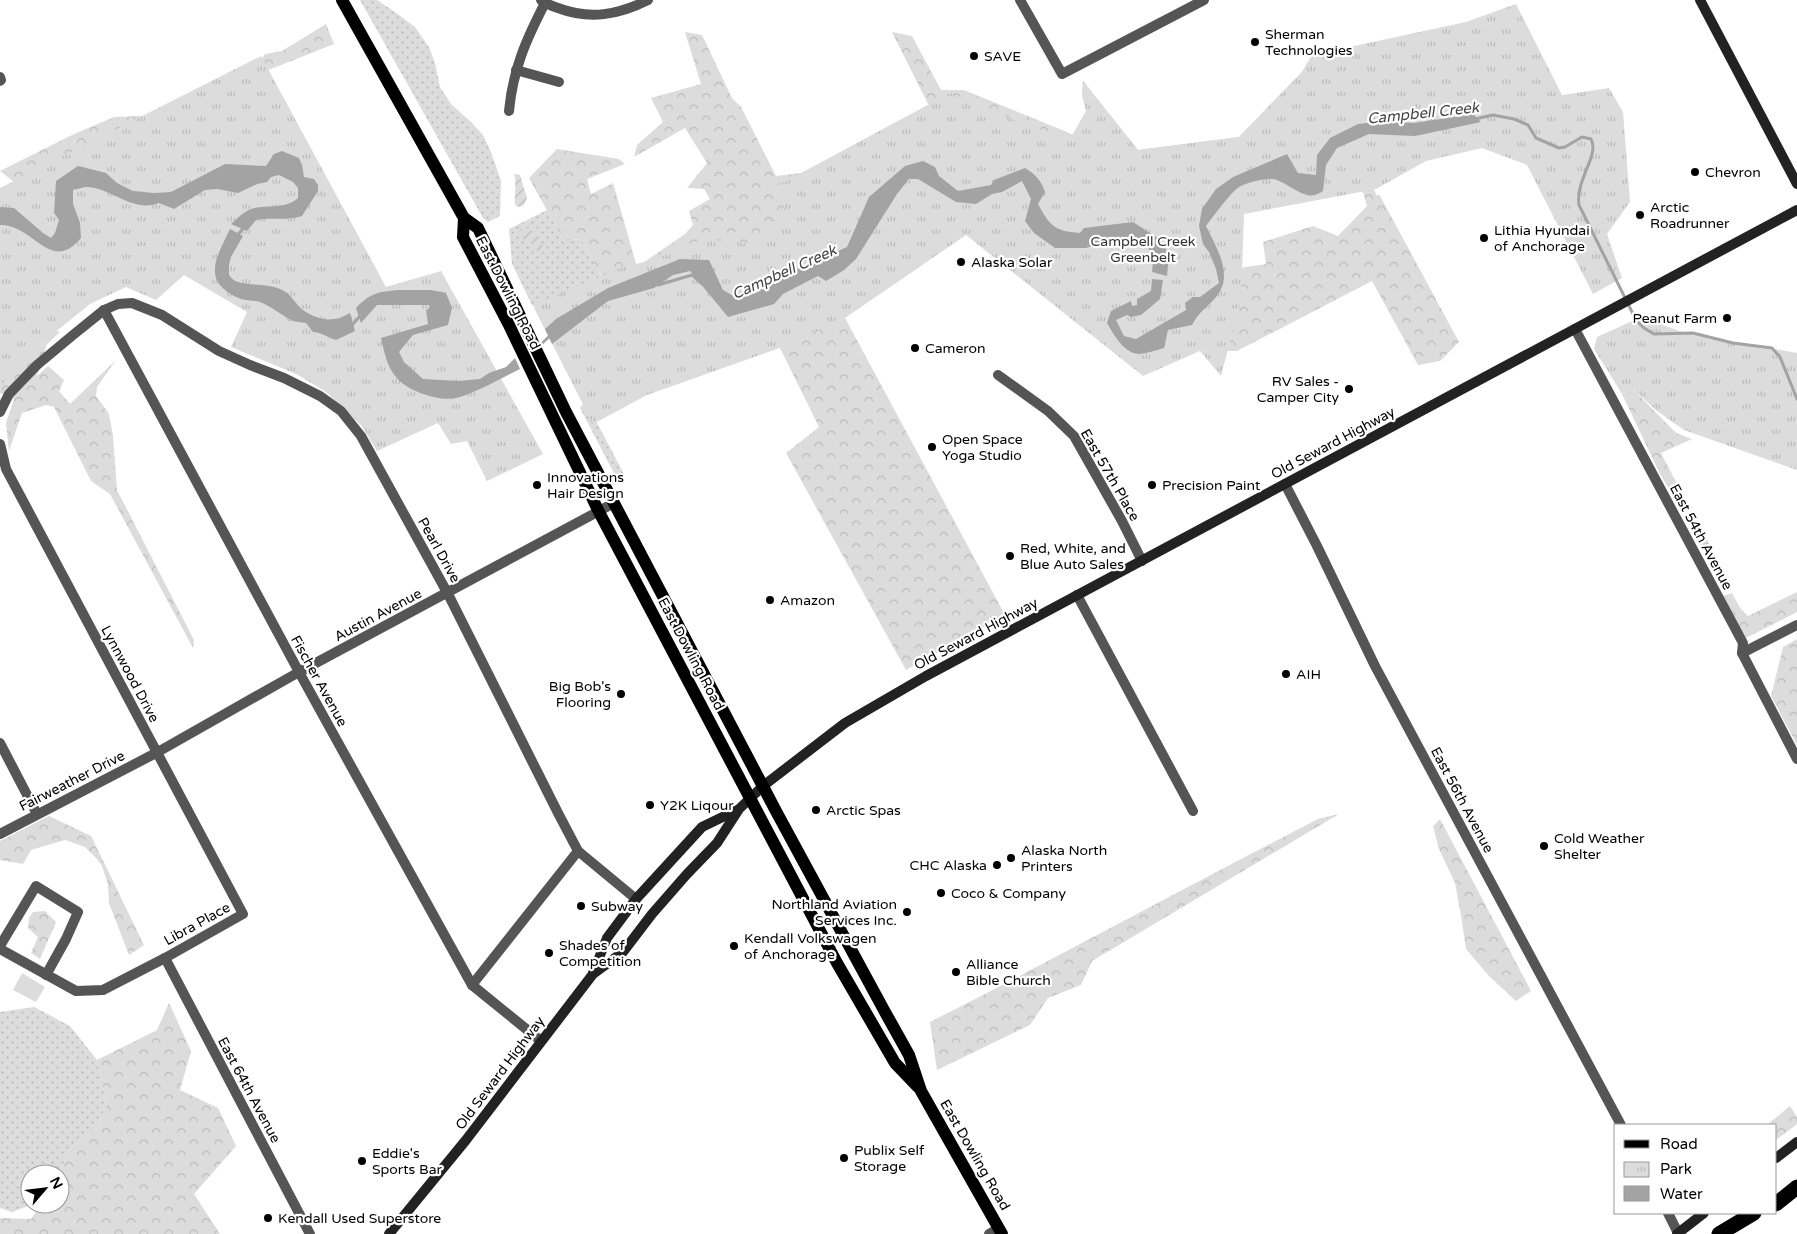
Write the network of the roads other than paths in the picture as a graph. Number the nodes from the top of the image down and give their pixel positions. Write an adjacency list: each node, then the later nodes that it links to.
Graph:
1 (342, 0): 12 (main road, East Dowling Road)
2 (648, 0): 6 (street)
3 (1020, 0): 4 (street)
4 (1204, 0)
5 (1700, 0): 10 (main road)
6 (543, 2): 7 (street)
7 (516, 70): 8 (street); 9 (street)
8 (559, 82)
9 (509, 111)
10 (1797, 184)
11 (1797, 210): 14 (main road, Old Seward Highway)
12 (464, 218): 16 (main road, East Dowling Road); 16 (main road, East Dowling Road)
13 (104, 310): 17 (street); 23 (street, Pearl Drive); 27 (street, Fischer Avenue)
14 (1575, 329): 19 (main road, Old Seward Highway); 26 (street, East 54th Avenue)
15 (998, 374): 22 (street, East 57th Place)
16 (547, 388): 20 (main road, East Dowling Road); 21 (main road, East Dowling Road)
17 (0, 412)
18 (0, 444): 29 (street, Lynnwood Drive)
19 (1285, 484): 22 (main road, Old Seward Highway); 47 (street, East 56th Avenue)
20 (614, 503): 21 (street, Austin Avenue); 31 (main road, East Dowling Road)
21 (599, 512): 23 (street, Austin Avenue); 32 (main road, East Dowling Road)
22 (1142, 561): 24 (main road, Old Seward Highway)
23 (448, 594): 27 (street, Austin Avenue); 37 (street, Pearl Drive)
24 (1077, 595): 31 (main road, Old Seward Highway); 34 (street)
25 (1797, 625): 26 (street)
26 (1742, 653): 30 (street, East 54th Avenue)
27 (299, 672): 29 (street, Austin Avenue); 44 (street, Fischer Avenue)
28 (0, 743): 35 (street)
29 (156, 753): 35 (street, Fairweather Drive); 39 (street, Lynnwood Drive)
30 (1797, 759)
31 (763, 786): 32 (main road, Old Seward Highway); 46 (main road, East Dowling Road)
32 (750, 798): 33 (main road, Old Seward Highway); 46 (main road, East Dowling Road)
33 (739, 810): 38 (main road, Old Seward Highway); 42 (main road, Old Seward Highway)
34 (1193, 811)
35 (37, 814): 36 (street, Fairweather Drive)
36 (0, 834)
37 (578, 851): 38 (street, Pearl Drive); 44 (street)
38 (636, 898): 42 (main road, Old Seward Highway)
39 (243, 914): 41 (street, Libra Place)
40 (0, 948): 43 (street, Libra Place); 43 (street)
41 (165, 958): 43 (street, Libra Place); 59 (street, East 64th Avenue)
42 (593, 974): 45 (main road, Old Seward Highway)
43 (46, 975)
44 (472, 985): 45 (street, Fischer Avenue)
45 (541, 1041): 60 (main road, Old Seward Highway)
46 (921, 1091): 57 (main road, East Dowling Road)
47 (1620, 1124)
48 (1797, 1142): 49 (main road)
49 (1777, 1157)
50 (1797, 1187): 51 (highway); 52 (highway)
51 (1777, 1199)
52 (1777, 1203)
53 (1668, 1214): 58 (street)
54 (1703, 1214): 58 (main road)
55 (1752, 1214): 61 (highway)
56 (1763, 1214): 62 (highway)
57 (997, 1232)
58 (1677, 1233)
59 (310, 1234)
60 (389, 1234)
61 (1719, 1234)
62 (1736, 1234)

